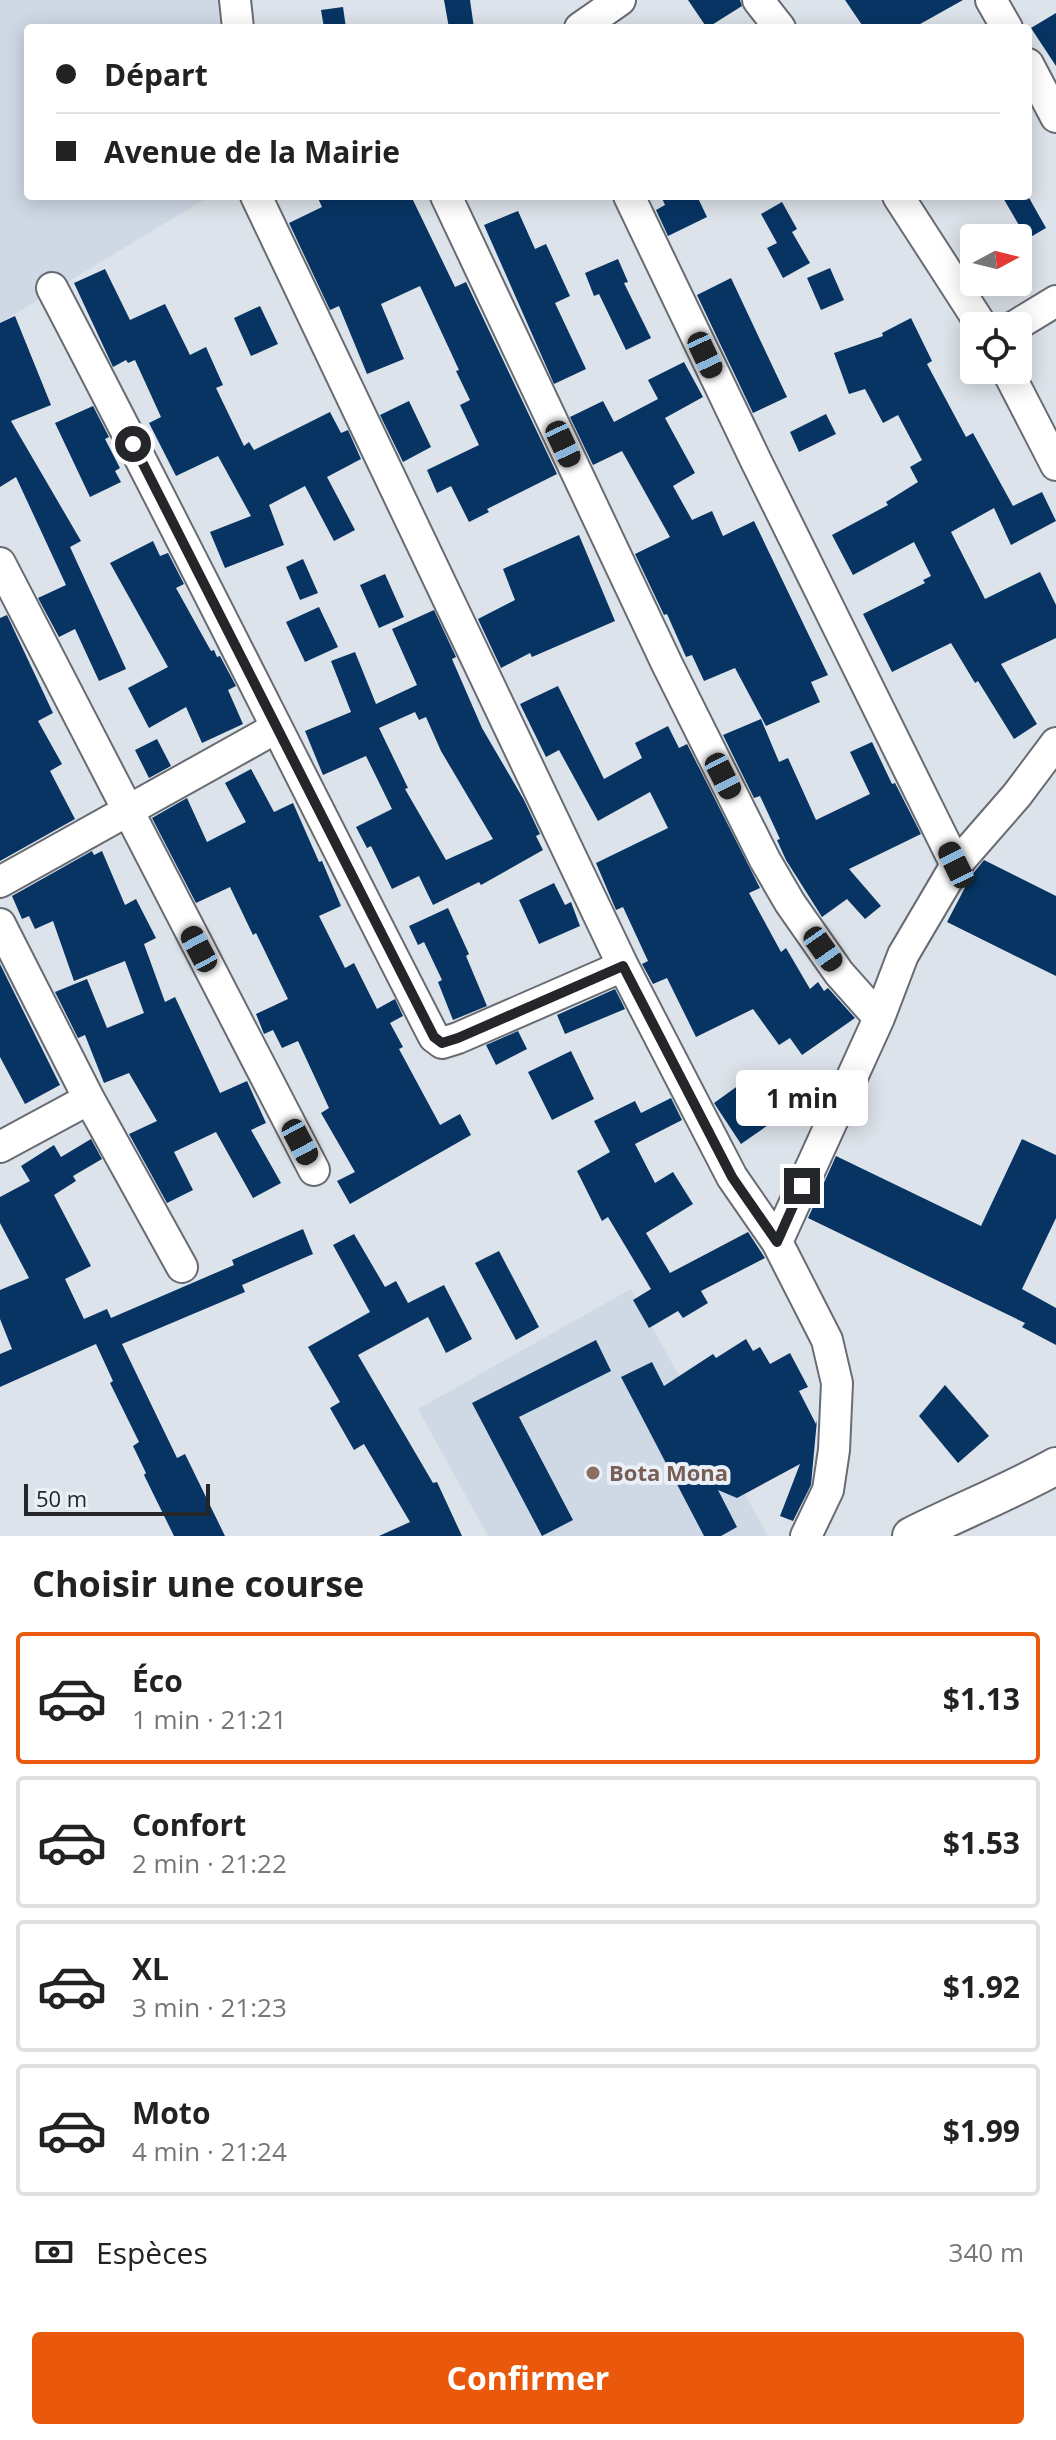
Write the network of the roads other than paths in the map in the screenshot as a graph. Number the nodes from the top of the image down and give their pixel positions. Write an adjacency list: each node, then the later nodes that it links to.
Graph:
1 (235, 0): 5 (street)
2 (620, 0): 6 (street)
3 (758, 0): 7 (street)
4 (991, 0): 8 (street)
5 (238, 24)
6 (586, 24)
7 (777, 24)
8 (1005, 24)
9 (1032, 72): 10 (street)
10 (1056, 117)
11 (258, 200): 28 (street)
12 (448, 200): 29 (street)
13 (631, 200): 25 (street)
14 (901, 200): 17 (street)
15 (52, 288): 22 (street)
16 (1056, 301): 18 (street)
17 (973, 312)
18 (1032, 316)
19 (1014, 384): 20 (street)
20 (1056, 465)
21 (0, 563): 24 (street)
22 (276, 728): 24 (street); 28 (street)
23 (1056, 743): 25 (street)
24 (127, 811): 26 (street); 32 (street)
25 (956, 865): 29 (street)
26 (0, 882)
27 (0, 924): 30 (street)
28 (623, 966): 33 (street)
29 (879, 1018): 33 (street)
30 (89, 1099): 31 (street); 34 (street)
31 (0, 1147)
32 (314, 1170)
33 (777, 1242): 37 (street)
34 (182, 1267)
35 (1056, 1466): 36 (street)
36 (953, 1526): 38 (street)
37 (806, 1536)
38 (911, 1536)

